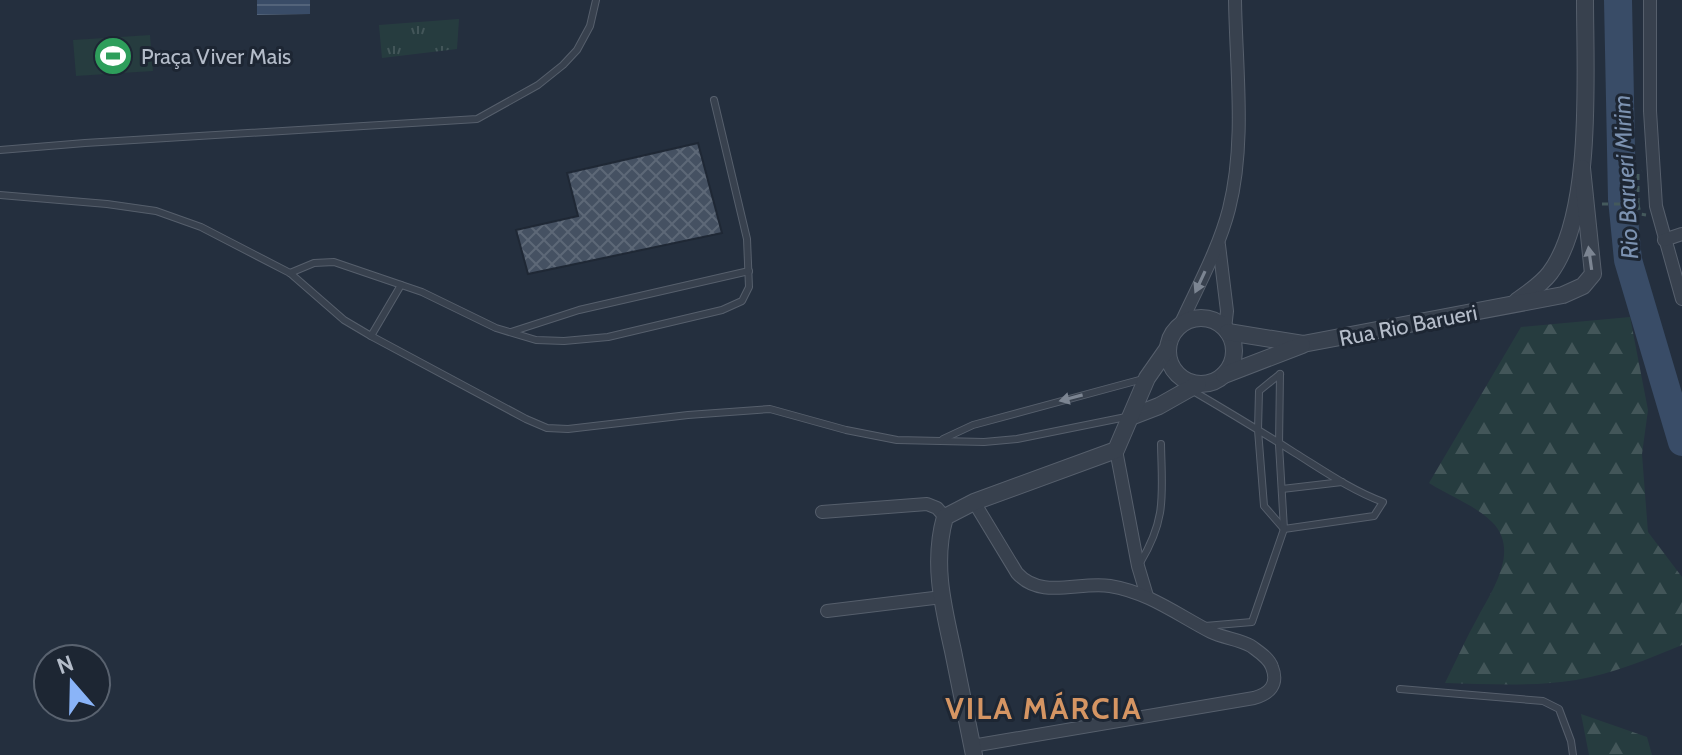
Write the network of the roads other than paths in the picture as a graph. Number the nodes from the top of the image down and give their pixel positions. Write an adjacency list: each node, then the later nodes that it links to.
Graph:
1 (596, 0): 6 (lane)
2 (1235, 0): 11 (street)
3 (1585, 0): 7 (street)
4 (1650, 0): 10 (street)
5 (714, 100): 12 (lane)
6 (0, 150)
7 (1582, 168): 16 (street); 16 (street, Rua Rio Barueri, one-way to 7)
8 (0, 195): 13 (lane)
9 (1682, 234): 10 (street)
10 (1664, 240): 15 (street)
11 (1218, 242): 17 (street, one-way to 17); 18 (street)
12 (749, 271): 19 (lane); 19 (lane)
13 (290, 273): 14 (lane); 20 (lane)
14 (401, 285): 19 (lane); 20 (lane)
15 (1682, 299)
16 (1511, 304): 21 (street, Rua Rio Barueri)
17 (1181, 323): 18 (street); 22 (street)
18 (1226, 330): 21 (street, Rua Rio Barueri); 23 (street)
19 (511, 332)
20 (371, 336): 28 (lane)
21 (1303, 344): 23 (street, Rua Rio Barueri)
22 (1168, 348): 24 (street); 25 (street)
23 (1224, 375): 25 (street)
24 (1147, 378): 26 (street); 28 (lane, one-way to 28)
25 (1194, 386): 26 (street); 27 (lane)
26 (1133, 416): 28 (lane); 31 (street)
27 (1258, 430): 29 (lane); 29 (lane); 37 (lane)
28 (940, 441)
29 (1280, 443): 32 (lane); 33 (lane)
30 (1161, 444): 38 (lane)
31 (1116, 450): 34 (street); 38 (street)
32 (1342, 482): 33 (lane); 37 (lane)
33 (1282, 489): 37 (lane)
34 (974, 502): 36 (street); 39 (street)
35 (822, 512): 36 (street)
36 (945, 517): 40 (street)
37 (1284, 529): 42 (lane)
38 (1138, 566): 39 (street)
39 (1147, 596): 42 (street)
40 (942, 597): 41 (street); 44 (street)
41 (827, 611)
42 (1202, 627): 44 (street)
43 (1400, 689): 45 (lane)
44 (973, 750)
45 (1573, 755)

